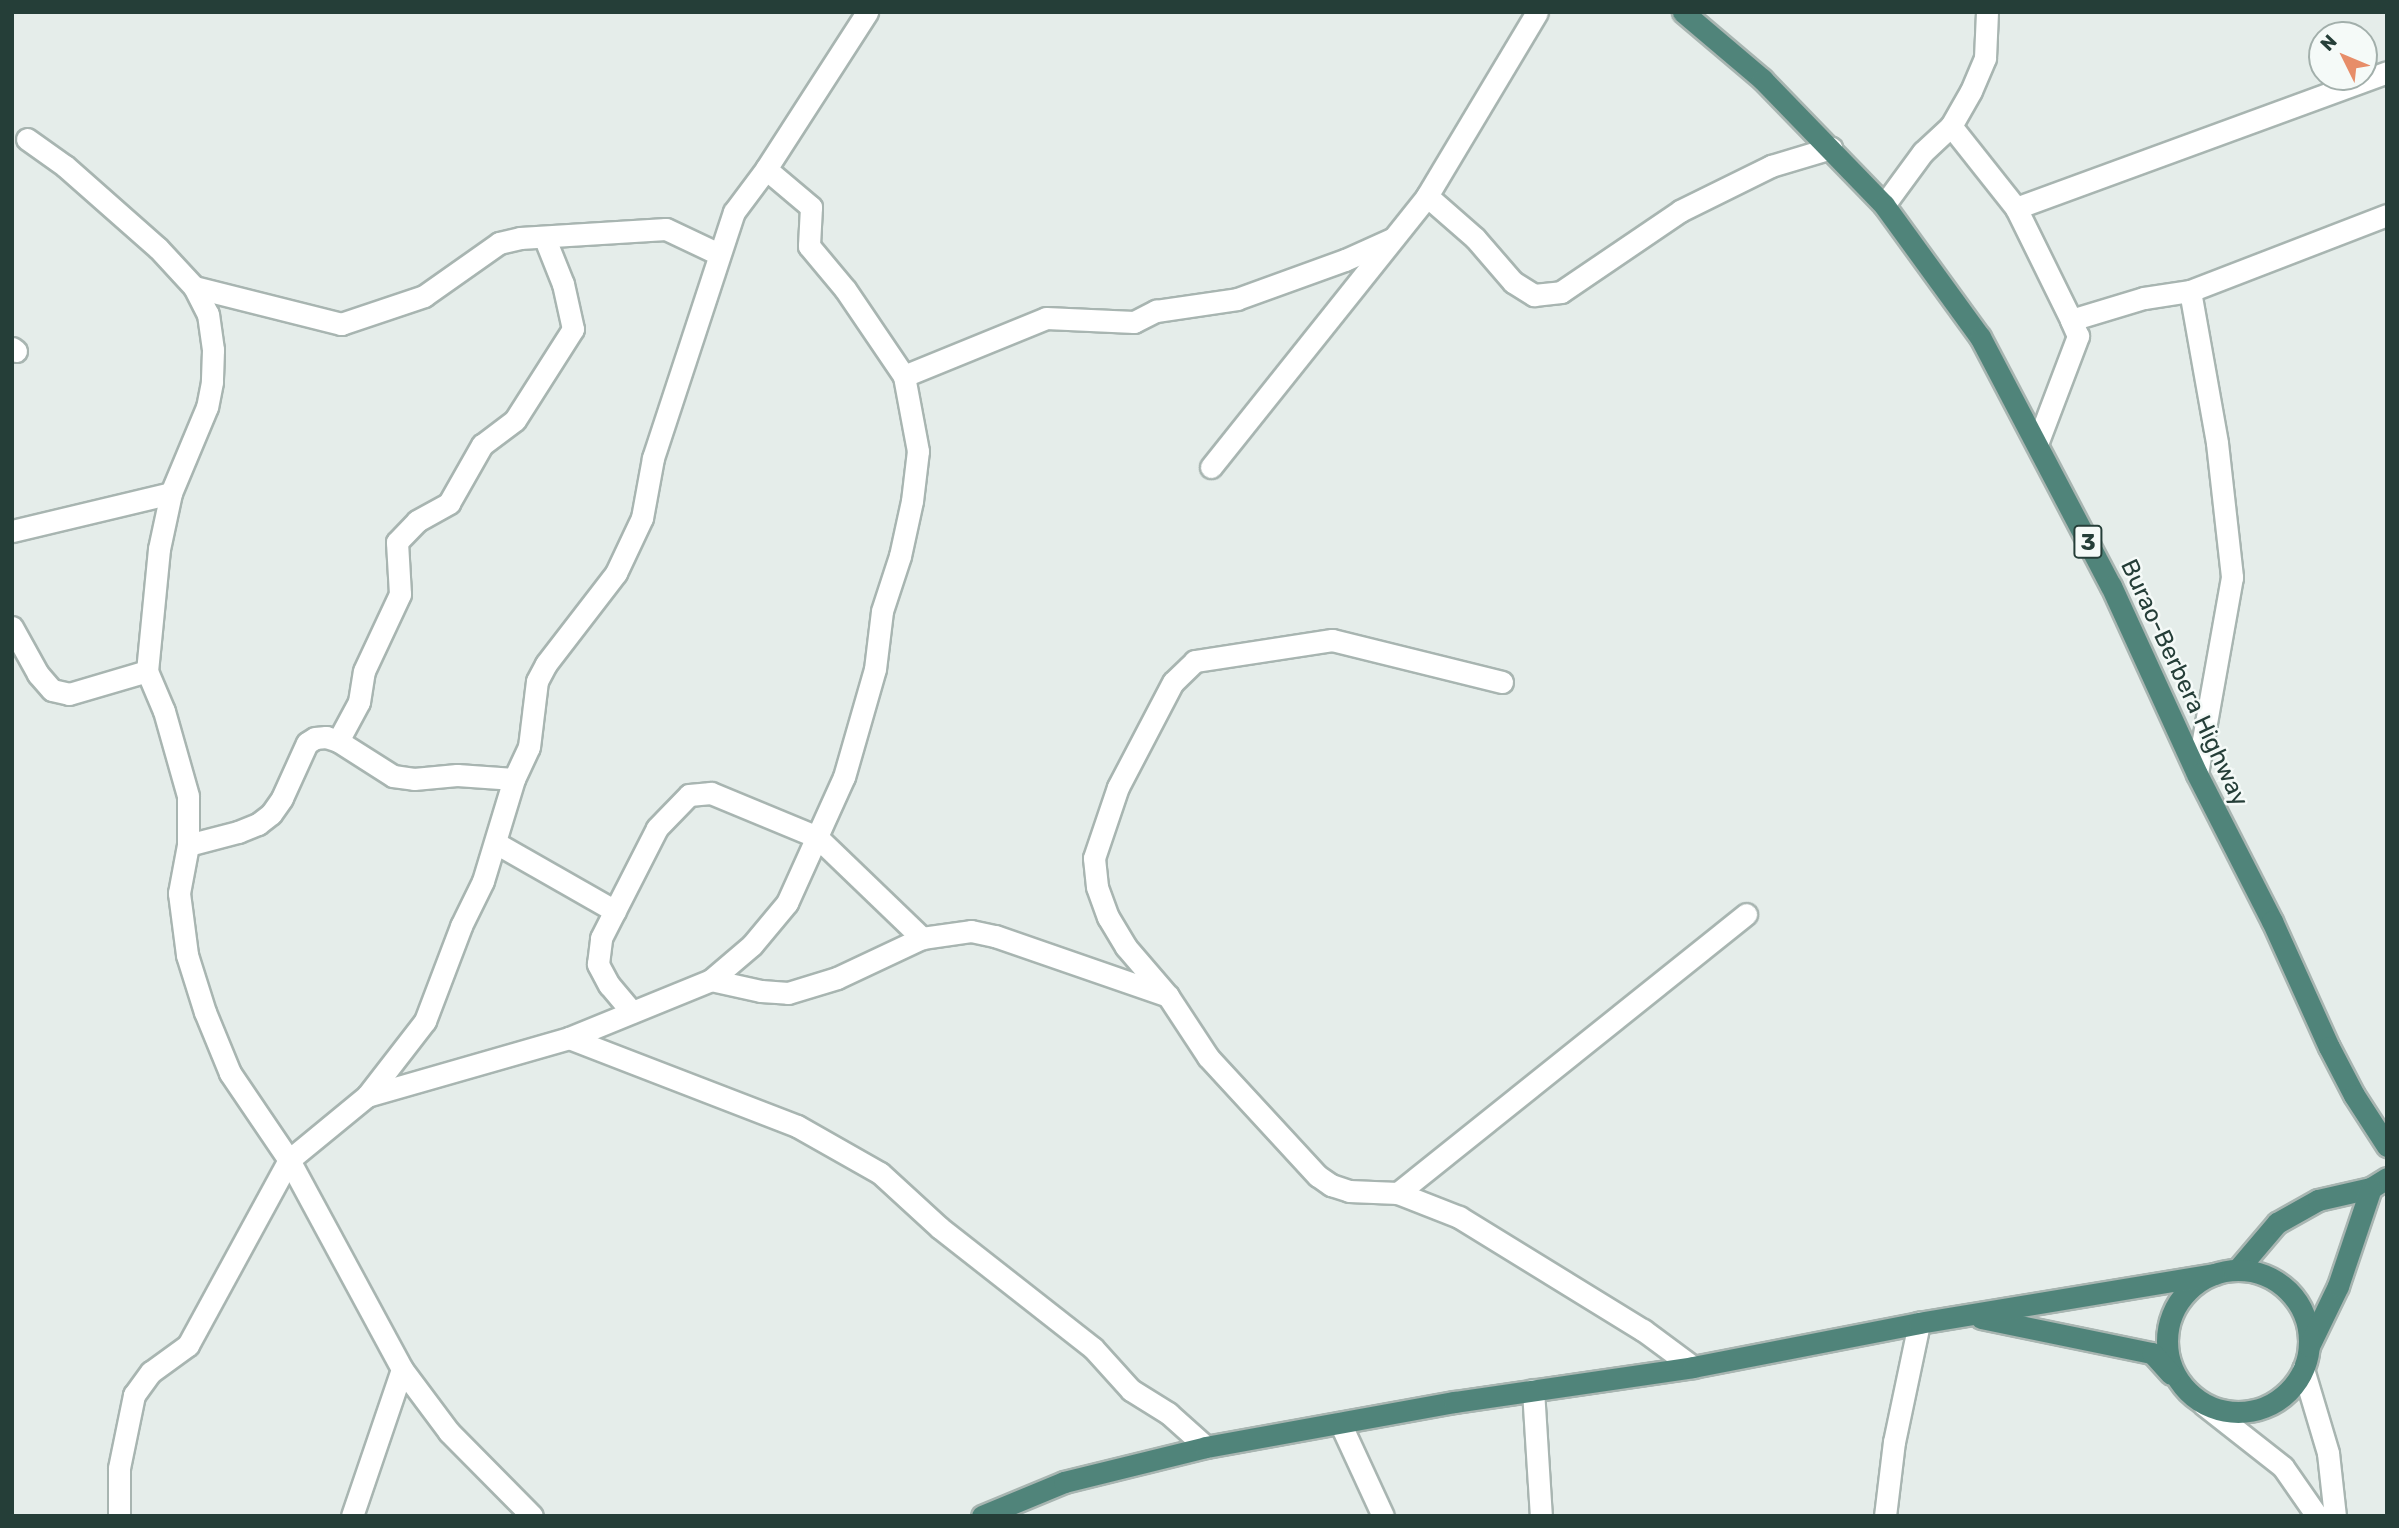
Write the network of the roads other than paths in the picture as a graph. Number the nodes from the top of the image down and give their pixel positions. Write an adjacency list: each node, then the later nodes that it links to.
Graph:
1 (867, 12): 9 (street)
2 (1537, 12): 10 (street)
3 (1683, 12): 8 (highway, Burao-Berbera Highway / 3)
4 (1987, 12): 6 (street)
5 (2387, 72): 12 (street)
6 (1951, 126): 11 (street); 12 (street)
7 (27, 139): 17 (street)
8 (1831, 148): 10 (street); 11 (highway, Burao-Berbera Highway / 3)
9 (766, 169): 16 (street); 20 (street)
10 (1427, 196): 15 (street)
11 (1884, 205): 21 (highway, Burao-Berbera Highway / 3)
12 (2015, 208): 19 (street)
13 (2387, 215): 18 (street)
14 (545, 239): 16 (street); 17 (street); 28 (street)
15 (1392, 239): 20 (street); 22 (street)
16 (719, 254): 30 (street)
17 (194, 287): 23 (street)
18 (2190, 291): 19 (street); 29 (street)
19 (2071, 320): 21 (street)
20 (904, 376): 31 (street)
21 (2037, 444): 29 (highway, Burao-Berbera Highway / 3)
22 (1211, 467)
23 (171, 493): 24 (street); 26 (street)
24 (12, 531)
25 (12, 627): 26 (street)
26 (147, 671): 33 (street)
27 (1502, 682): 38 (street)
28 (338, 741): 30 (street); 33 (street)
29 (2197, 774): 42 (highway, Burao-Berbera Highway / 3)
30 (514, 779): 32 (street)
31 (817, 837): 34 (street); 36 (street); 37 (street)
32 (496, 843): 34 (street); 41 (street)
33 (188, 845): 43 (street)
34 (615, 911): 39 (street)
35 (1746, 914): 45 (street)
36 (922, 938): 37 (street); 38 (street)
37 (711, 980): 39 (street)
38 (1168, 996): 45 (street)
39 (632, 1012): 40 (street)
40 (569, 1038): 41 (street); 58 (street)
41 (367, 1096): 43 (street)
42 (2387, 1146)
43 (289, 1160): 52 (street); 59 (street)
44 (2379, 1183): 46 (highway); 50 (highway)
45 (1398, 1193): 51 (street)
46 (2237, 1270): 47 (highway); 50 (highway)
47 (2214, 1274): 48 (highway); 55 (highway)
48 (1973, 1316): 49 (highway); 55 (highway)
49 (1919, 1323): 51 (highway); 65 (street)
50 (2309, 1346): 53 (highway)
51 (1693, 1367): 54 (highway)
52 (402, 1369): 60 (street); 61 (street)
53 (2303, 1369): 56 (highway); 67 (street)
54 (1533, 1390): 57 (highway); 64 (street)
55 (2185, 1390): 56 (highway)
56 (2203, 1404): 66 (street)
57 (1340, 1423): 58 (highway); 63 (street)
58 (1206, 1447): 62 (highway)
59 (119, 1516)
60 (352, 1516)
61 (532, 1516)
62 (982, 1516)
63 (1383, 1516)
64 (1541, 1516)
65 (1885, 1516)
66 (2317, 1516)
67 (2336, 1516)

